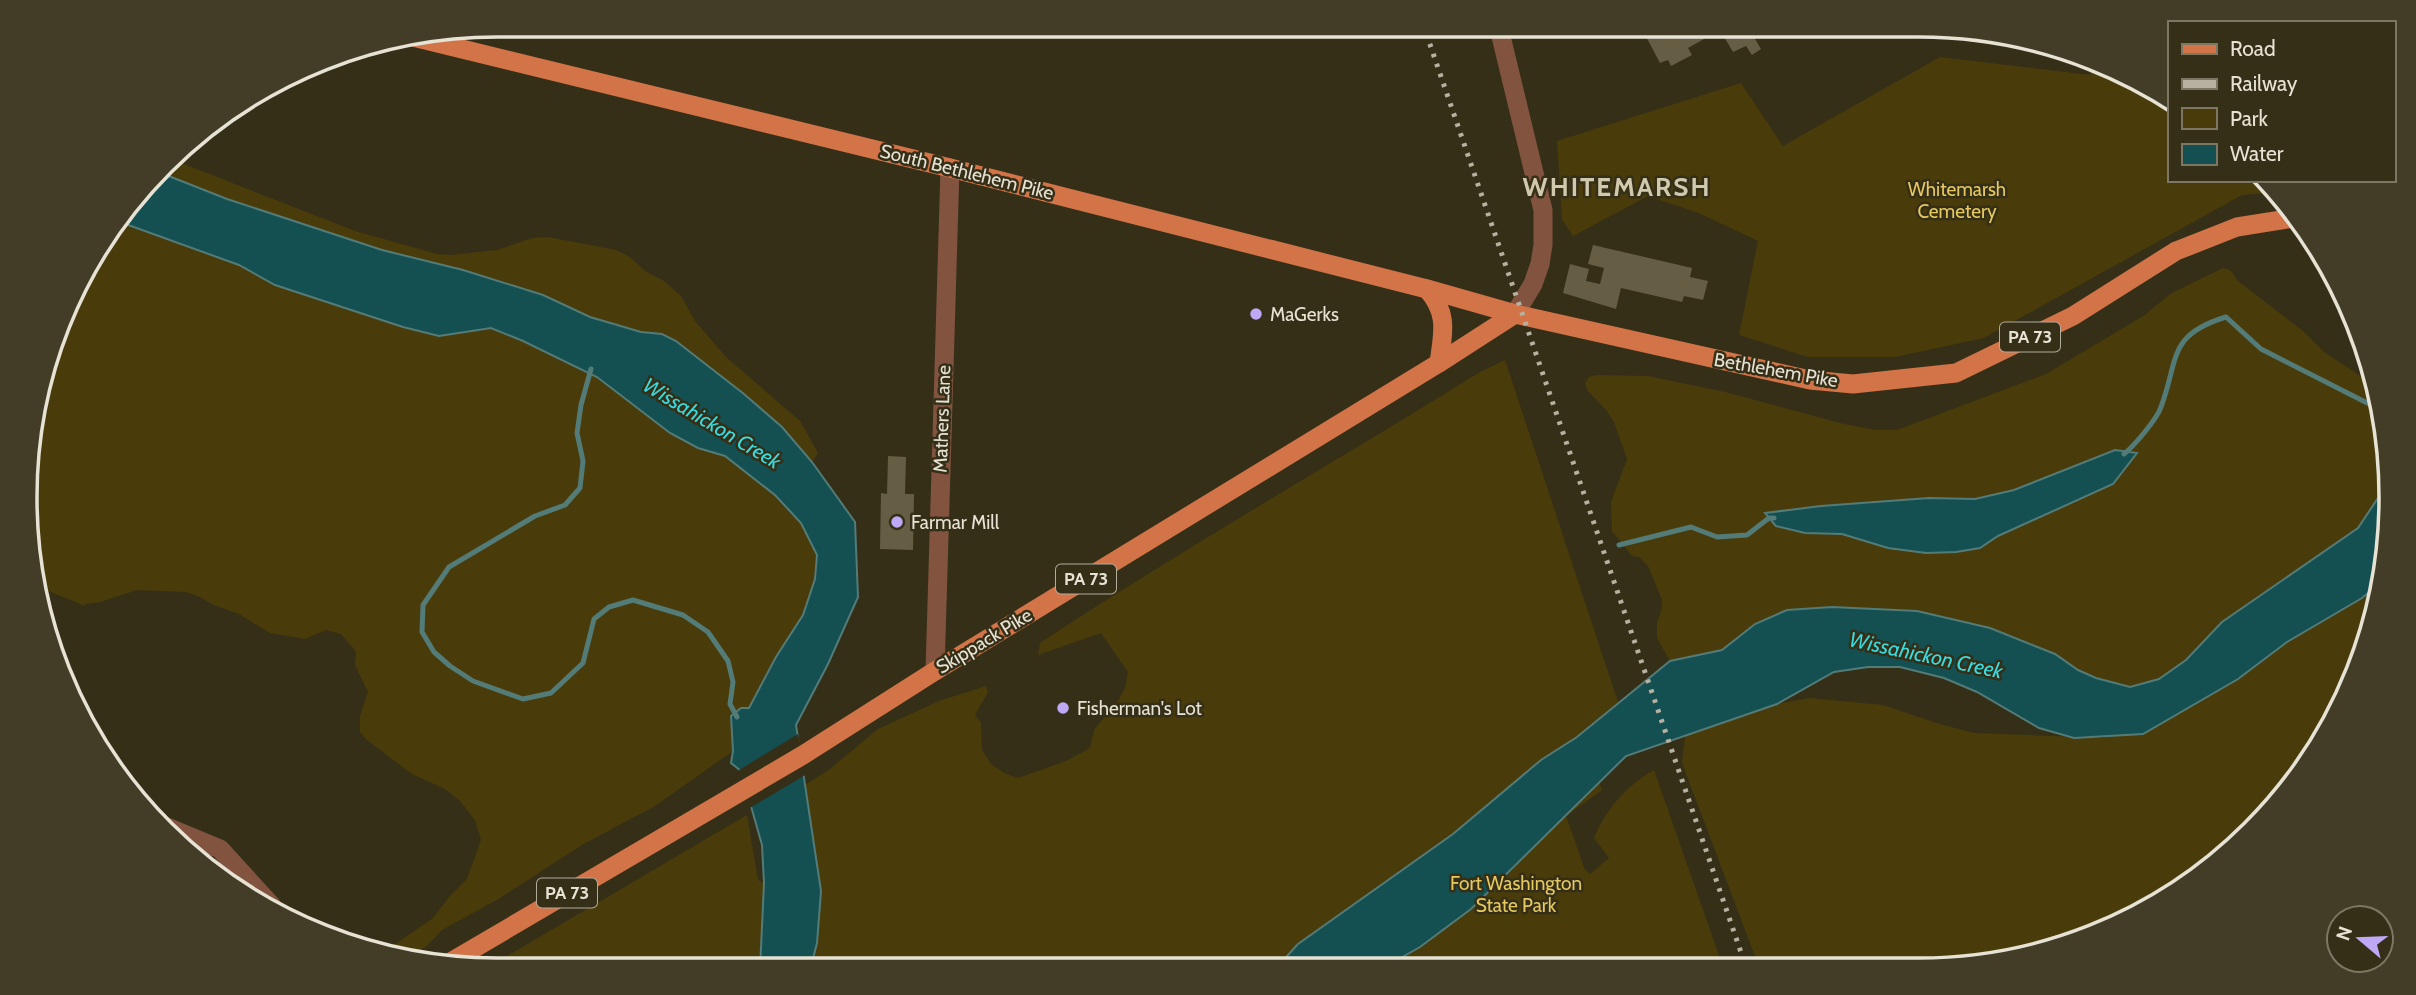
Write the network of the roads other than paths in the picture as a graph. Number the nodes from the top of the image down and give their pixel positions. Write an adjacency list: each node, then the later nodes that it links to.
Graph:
1 (1501, 37): 6 (street)
2 (433, 42): 3 (main road, South Bethlehem Pike)
3 (950, 167): 5 (main road, South Bethlehem Pike); 8 (street, Mathers Lane)
4 (2286, 219): 6 (main road, Bethlehem Pike / PA 73)
5 (1427, 289): 6 (main road, South Bethlehem Pike); 7 (main road)
6 (1515, 314): 7 (main road, Skippack Pike / PA 73)
7 (1439, 363): 8 (main road, Skippack Pike / PA 73)
8 (935, 671): 11 (main road, Skippack Pike / PA 73)
9 (183, 834): 10 (street)
10 (259, 892)
11 (459, 956)

